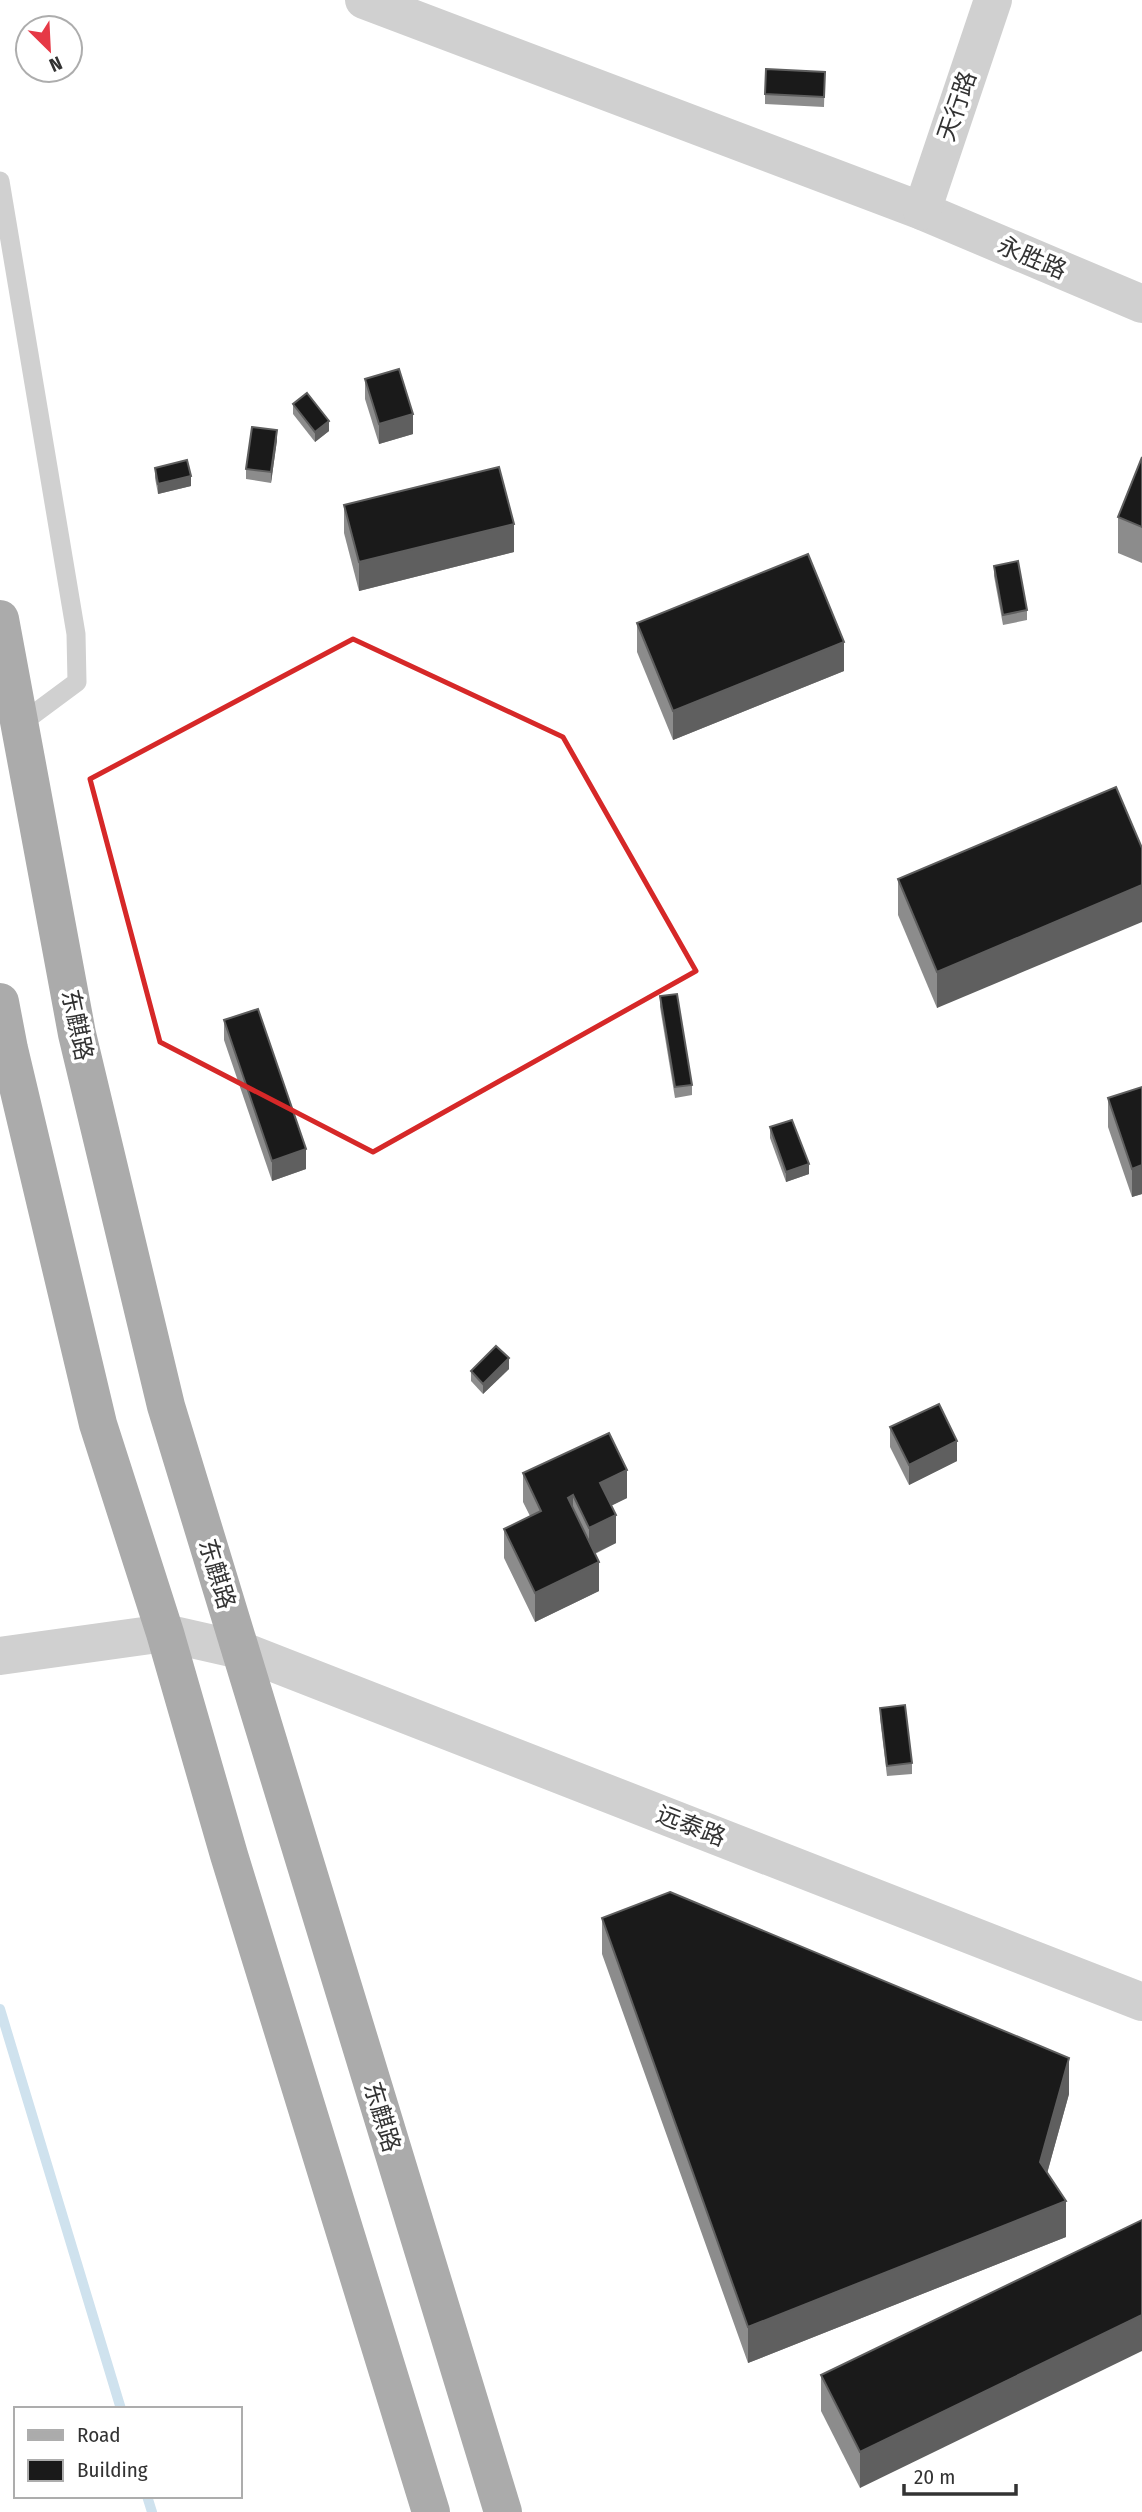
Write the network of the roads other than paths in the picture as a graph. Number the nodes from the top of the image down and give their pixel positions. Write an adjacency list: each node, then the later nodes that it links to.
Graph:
1 (364, 0): 4 (street, 永胜路)
2 (993, 0): 4 (street, 天行路)
3 (0, 181): 7 (lane)
4 (922, 212): 5 (street, 永胜路)
5 (1142, 304)
6 (0, 619): 7 (main road, 东麒路)
7 (19, 725): 10 (main road, 东麒路)
8 (0, 1002): 9 (main road)
9 (165, 1633): 10 (street, 远泰路); 11 (street); 13 (main road)
10 (240, 1650): 12 (street, 远泰路); 14 (main road, 东麒路)
11 (0, 1656)
12 (1142, 2002)
13 (430, 2512)
14 (503, 2512)

